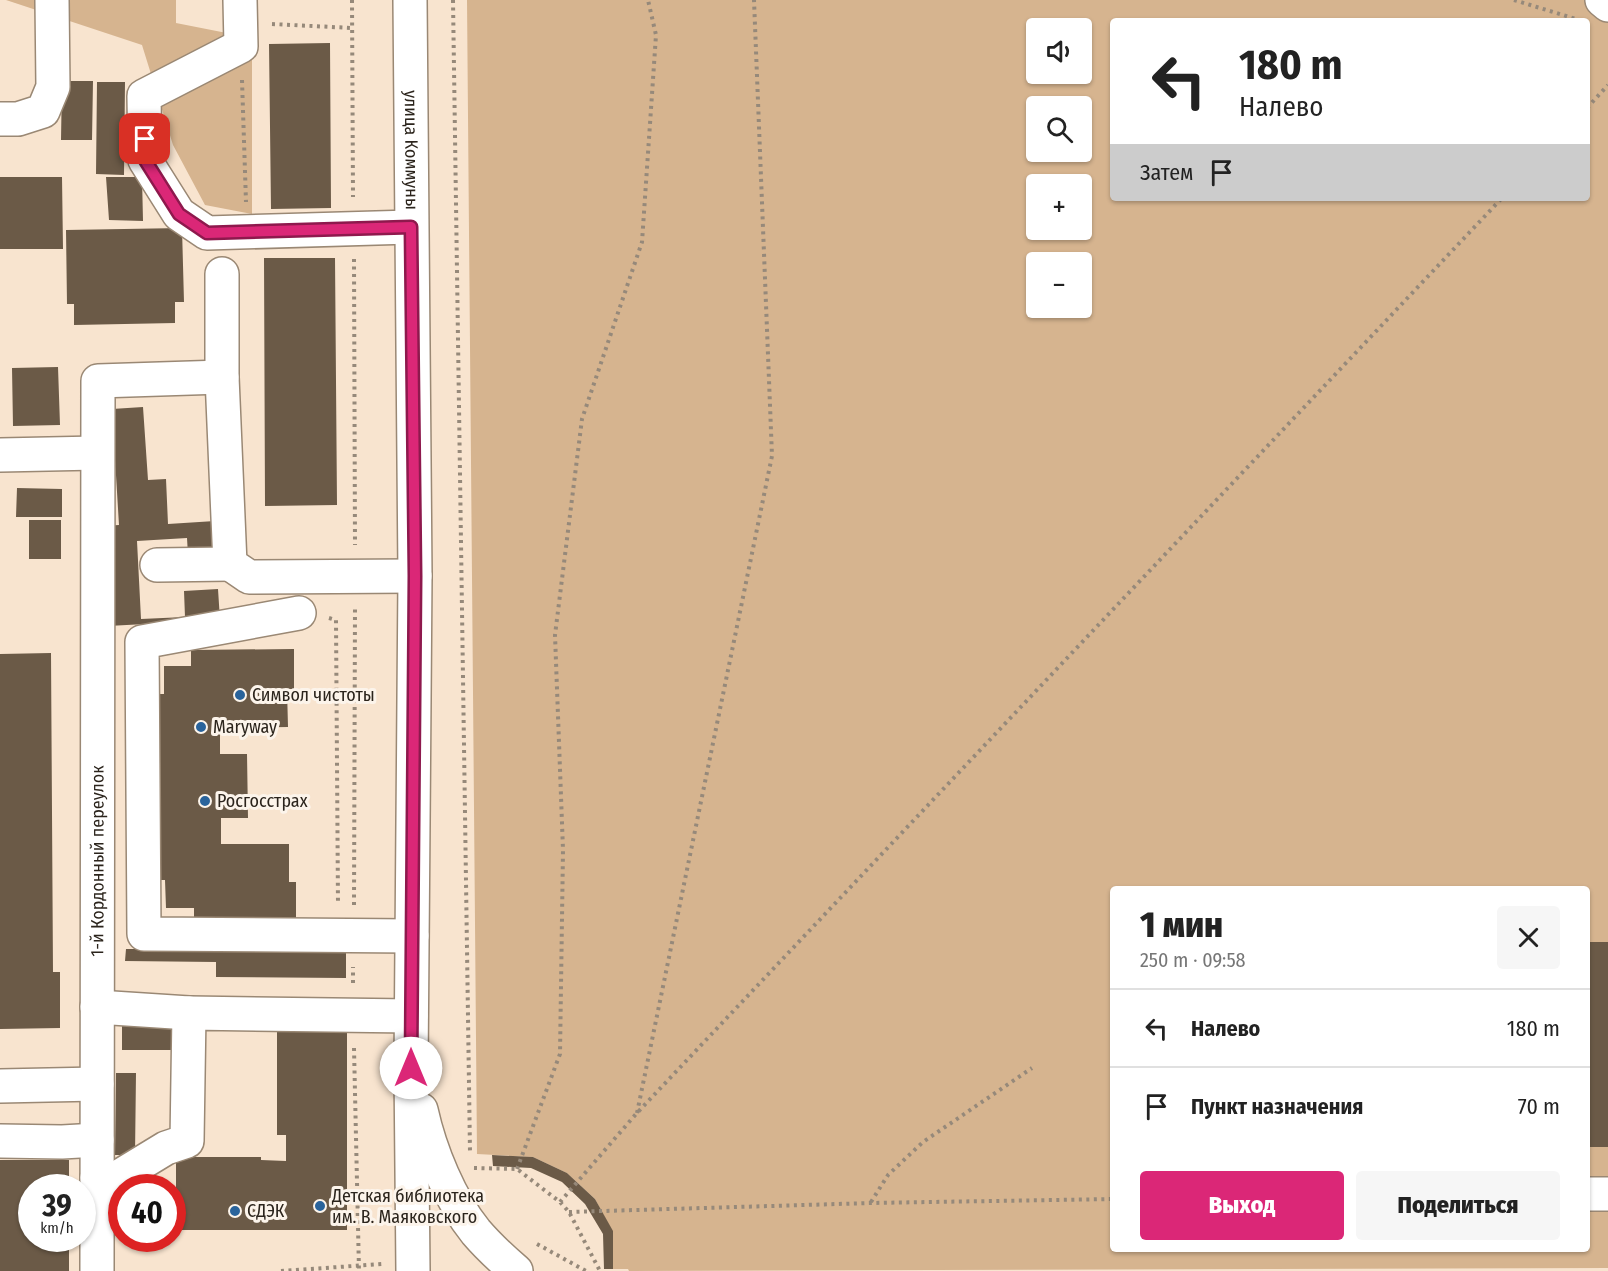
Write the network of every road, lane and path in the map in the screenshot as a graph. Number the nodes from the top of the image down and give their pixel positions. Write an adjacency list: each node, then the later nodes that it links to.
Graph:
1 (52, 0): 15 (street)
2 (352, 0): 12 (path)
3 (410, 0): 17 (street, улица Коммуны)
4 (453, 0): 42 (path)
5 (648, 0): 43 (path)
6 (754, 0): 39 (path)
7 (1514, 0): 10 (path)
8 (1602, 0): 9 (street)
9 (1608, 5)
10 (1572, 18)
11 (241, 23): 12 (path); 19 (path); 19 (street)
12 (352, 28): 18 (path)
13 (1608, 85): 14 (path)
14 (1590, 105)
15 (0, 119)
16 (1499, 201): 39 (path)
17 (411, 227): 18 (street); 27 (street, улица Коммуны)
18 (354, 228): 19 (street); 26 (path)
19 (247, 231)
20 (222, 274): 21 (street)
21 (222, 377): 22 (street, 1-й Кордонный переулок); 24 (street)
22 (97, 453): 23 (street); 31 (street, 1-й Кордонный переулок)
23 (0, 455)
24 (230, 564): 25 (street); 26 (street)
25 (157, 565)
26 (356, 576): 27 (street); 29 (path)
27 (415, 576): 30 (street, улица Коммуны)
28 (298, 613): 29 (path); 29 (street)
29 (346, 936): 30 (street); 33 (path)
30 (412, 936): 34 (street, улица Коммуны)
31 (97, 1007): 32 (street); 37 (street, 1-й Кордонный переулок)
32 (189, 1012): 33 (street); 45 (street)
33 (353, 1015): 34 (street); 54 (path)
34 (411, 1016): 35 (street, улица Коммуны)
35 (411, 1068): 53 (street, улица Коммуны); 57 (street)
36 (1032, 1068): 50 (path)
37 (97, 1084): 38 (street); 40 (street, 1-й Кордонный переулок)
38 (0, 1086)
39 (636, 1114): 49 (path)
40 (97, 1140): 41 (street); 45 (street, 1-й Кордонный переулок)
41 (0, 1142)
42 (470, 1155)
43 (517, 1169): 44 (path); 49 (path)
44 (476, 1177)
45 (97, 1178): 55 (street, 1-й Кордонный переулок)
46 (1590, 1194): 47 (street)
47 (1608, 1194)
48 (1110, 1199): 50 (path)
49 (560, 1202): 51 (path)
50 (871, 1203): 51 (path)
51 (569, 1212): 59 (path)
52 (536, 1243): 58 (path)
53 (412, 1266): 54 (path)
54 (360, 1268): 56 (path)
55 (97, 1271)
56 (281, 1271)
57 (516, 1271)
58 (586, 1271)
59 (600, 1271)

